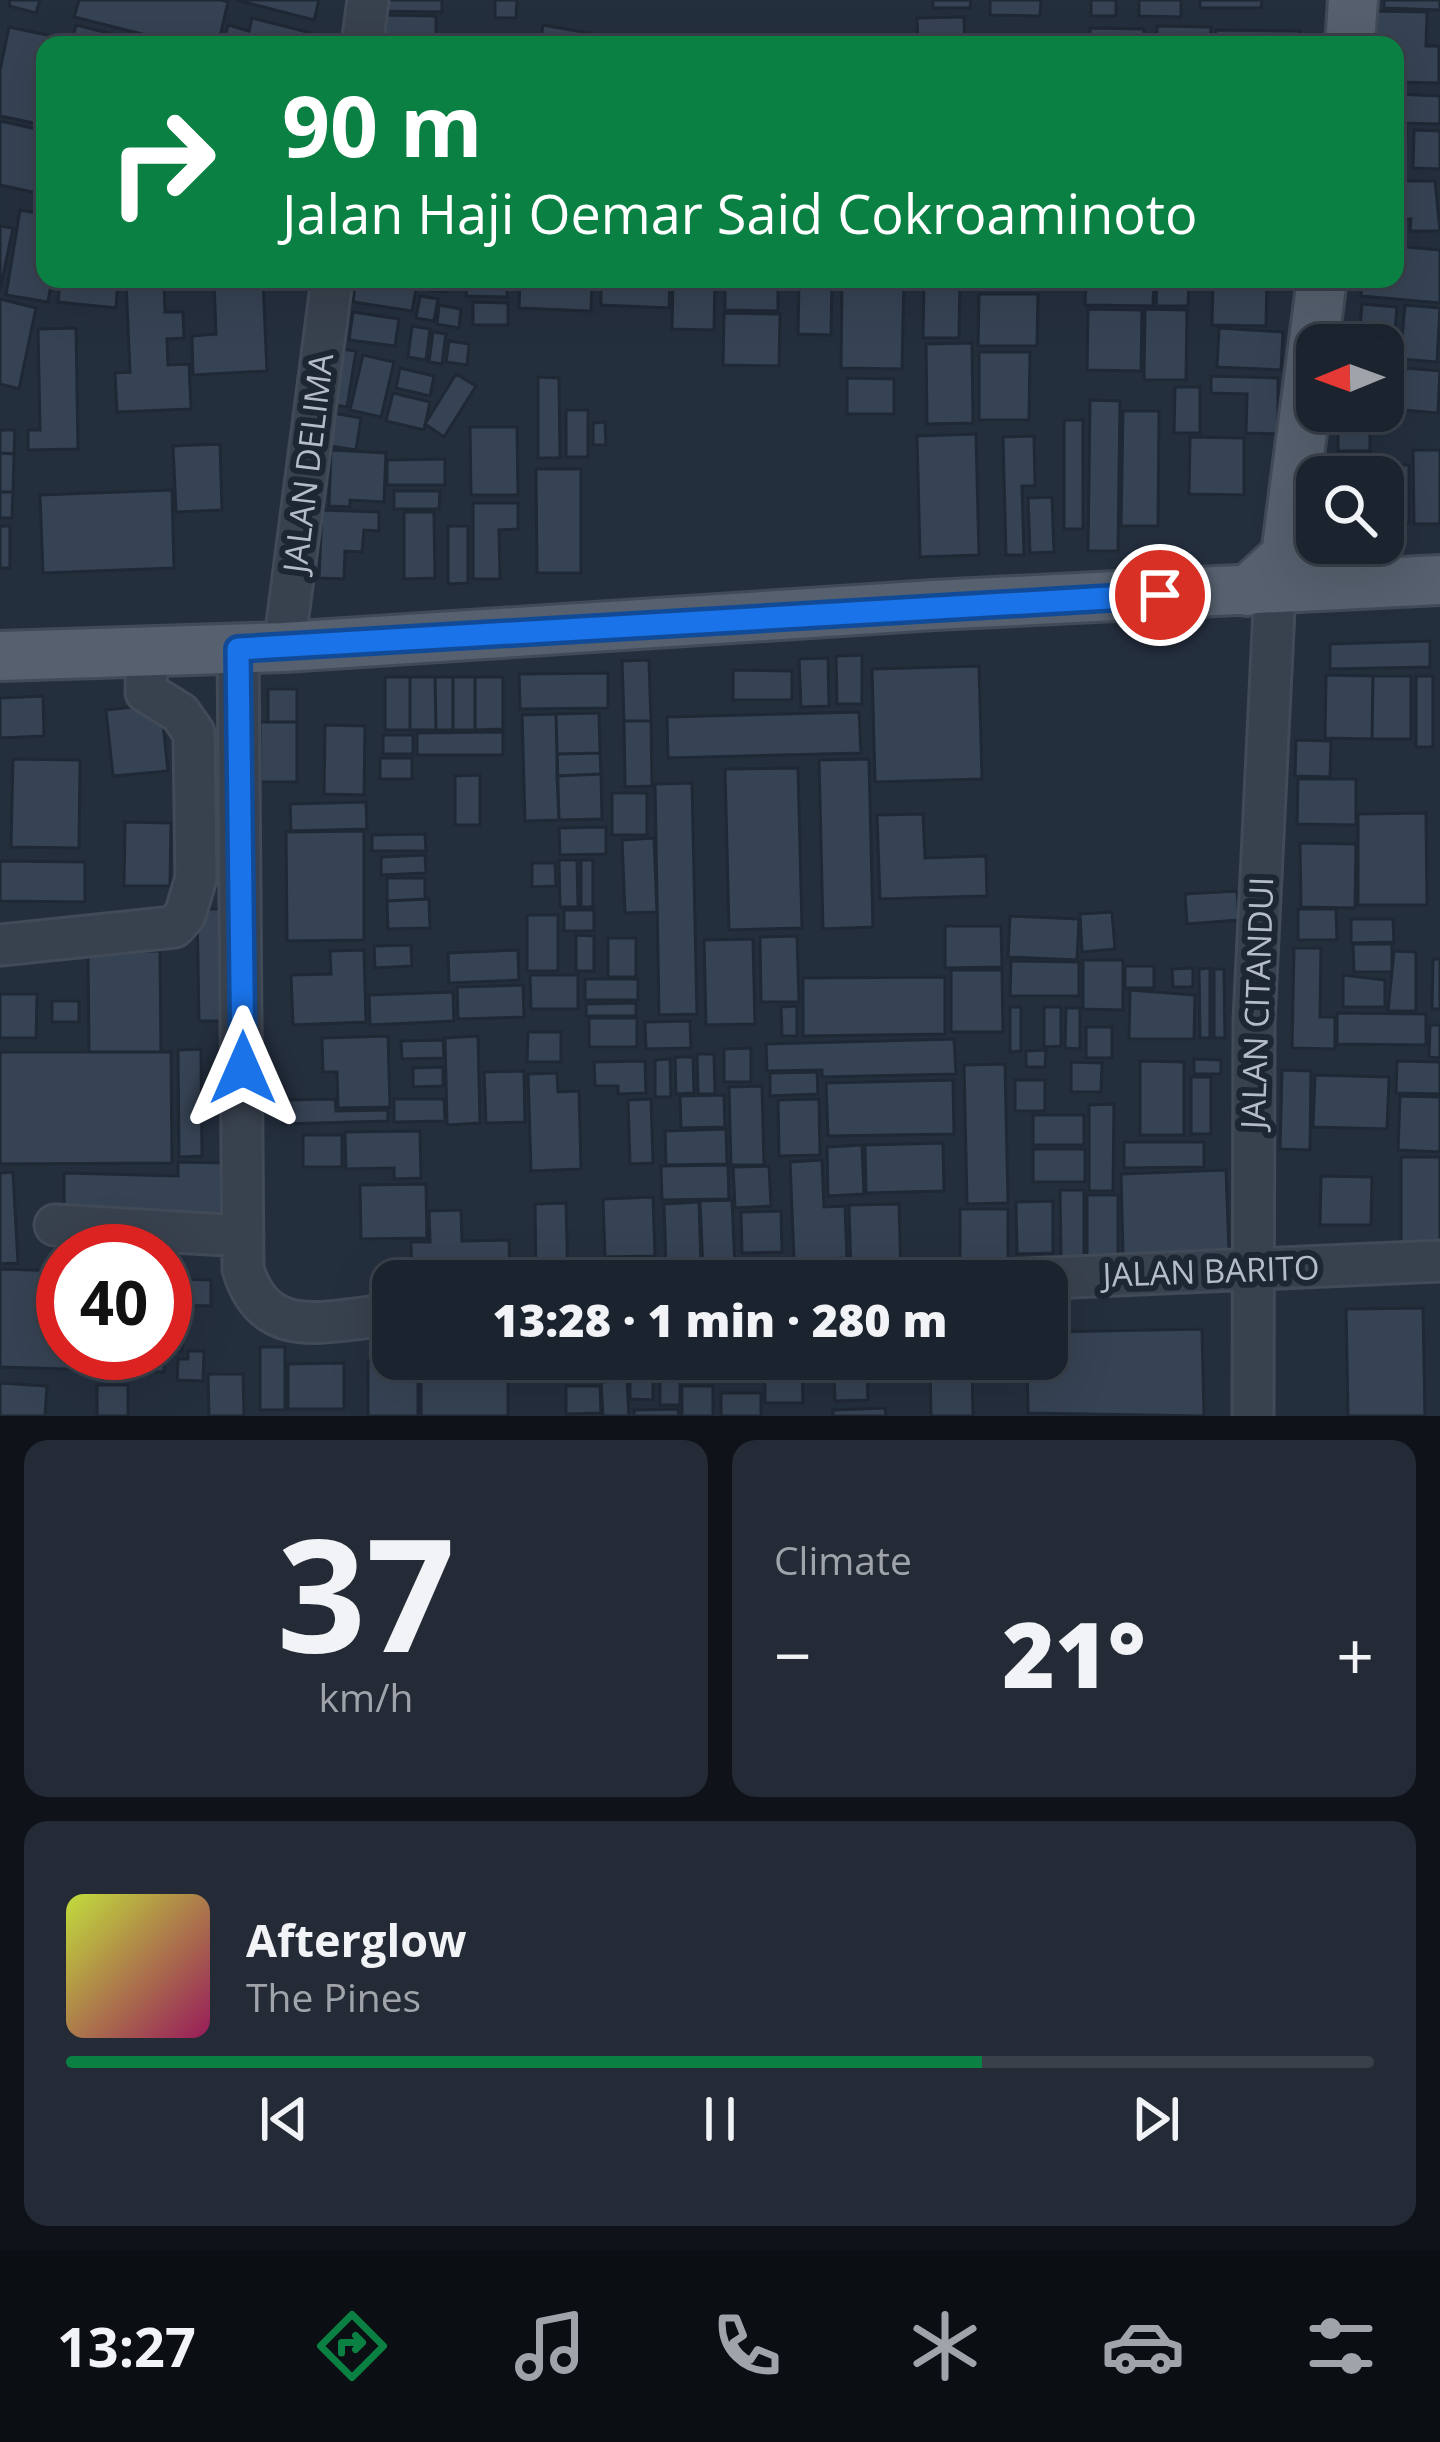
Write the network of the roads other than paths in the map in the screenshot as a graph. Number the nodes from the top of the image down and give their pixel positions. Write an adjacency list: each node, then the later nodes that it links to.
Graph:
1 (368, 0): 3 (street)
2 (1353, 0): 4 (main road)
3 (363, 36)
4 (1351, 36)
5 (330, 288): 9 (street, JALAN DELIMA)
6 (1321, 288): 8 (main road)
7 (1440, 580): 8 (main road)
8 (1276, 581): 9 (main road); 16 (street, JALAN CITANDUI)
9 (261, 648): 10 (main road); 14 (street, JALAN DELIMA)
10 (147, 651): 11 (main road); 12 (street)
11 (0, 656)
12 (0, 945)
13 (192, 1233): 14 (street)
14 (243, 1236): 18 (street, JALAN DELIMA)
15 (1440, 1262): 16 (street, JALAN BARITO)
16 (1253, 1268): 17 (street, JALAN BARITO); 19 (street, JALAN CITANDUI)
17 (1068, 1277)
18 (372, 1316)
19 (1253, 1416)

